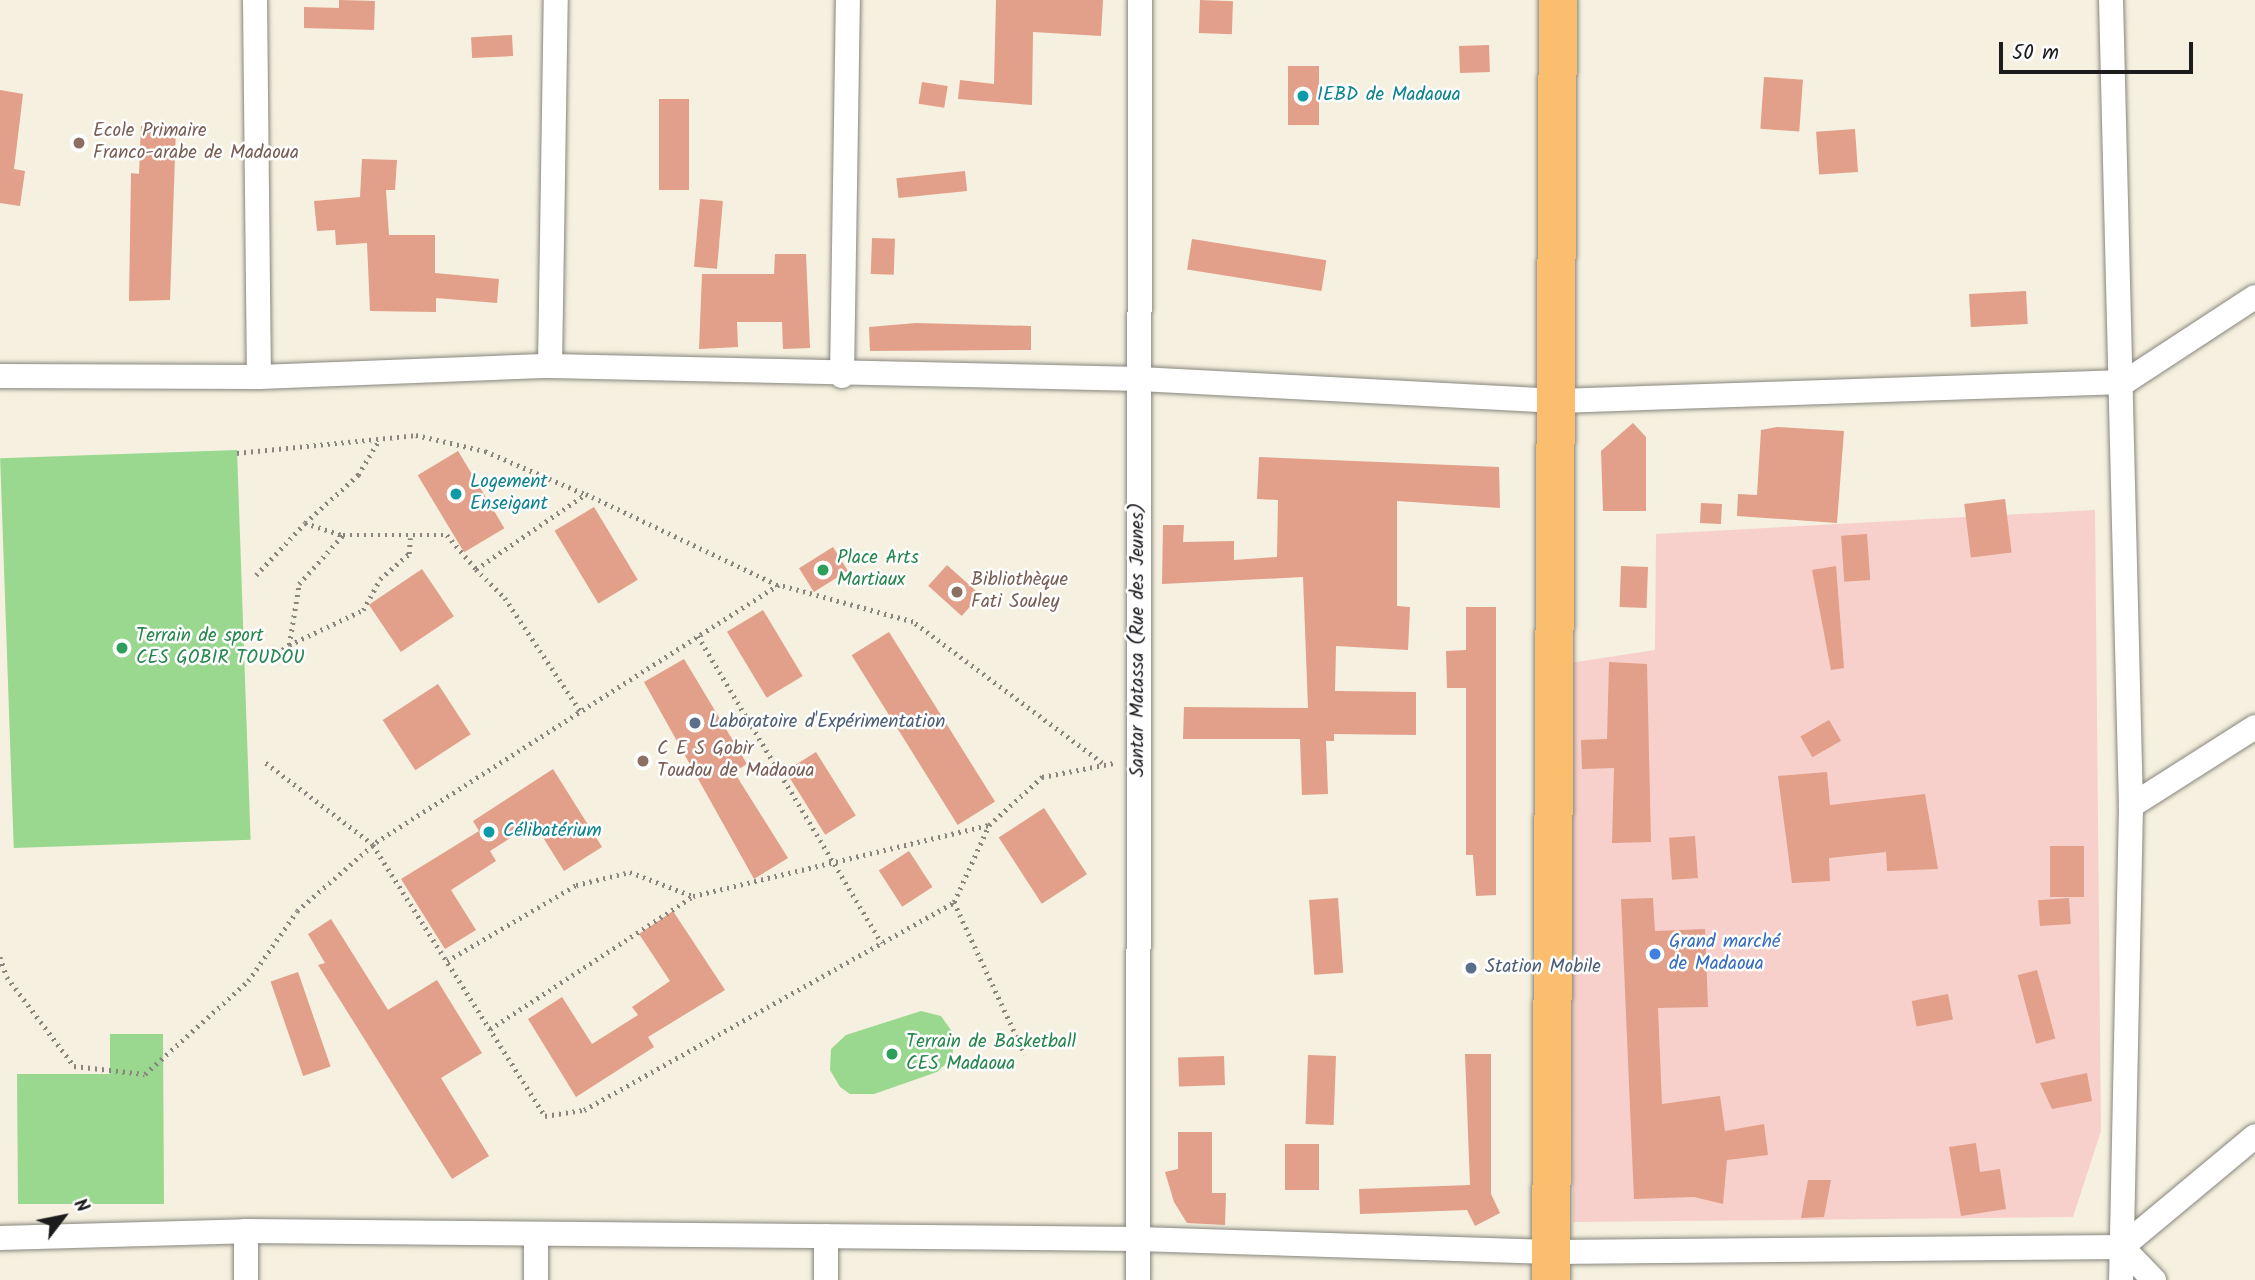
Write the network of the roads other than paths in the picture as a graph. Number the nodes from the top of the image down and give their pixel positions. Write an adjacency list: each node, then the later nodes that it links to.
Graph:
1 (255, 0): 11 (street)
2 (556, 0): 8 (street)
3 (848, 0): 10 (street)
4 (1140, 0): 12 (street, Santar Matassa (Rue des Jeunes))
5 (1558, 0): 14 (highway)
6 (2111, 0): 13 (street)
7 (2255, 297): 13 (street)
8 (550, 366): 10 (street); 11 (street)
9 (0, 376): 11 (street)
10 (842, 376): 12 (street)
11 (259, 377)
12 (1140, 379): 14 (street); 22 (street, Santar Matassa (Rue des Jeunes))
13 (2125, 382): 14 (street); 16 (street)
14 (1558, 401): 24 (highway)
15 (2255, 727): 16 (street)
16 (2131, 806): 23 (street)
17 (2255, 1136): 23 (street)
18 (246, 1231): 19 (street); 21 (street); 25 (street)
19 (536, 1234): 20 (street); 26 (street)
20 (827, 1236): 22 (street); 27 (street)
21 (0, 1238)
22 (1138, 1239): 24 (street); 28 (street, Santar Matassa (Rue des Jeunes))
23 (2122, 1247): 24 (street); 29 (street); 30 (street)
24 (1551, 1266)
25 (246, 1280)
26 (536, 1280)
27 (826, 1280)
28 (1138, 1280)
29 (2121, 1280)
30 (2154, 1280)

